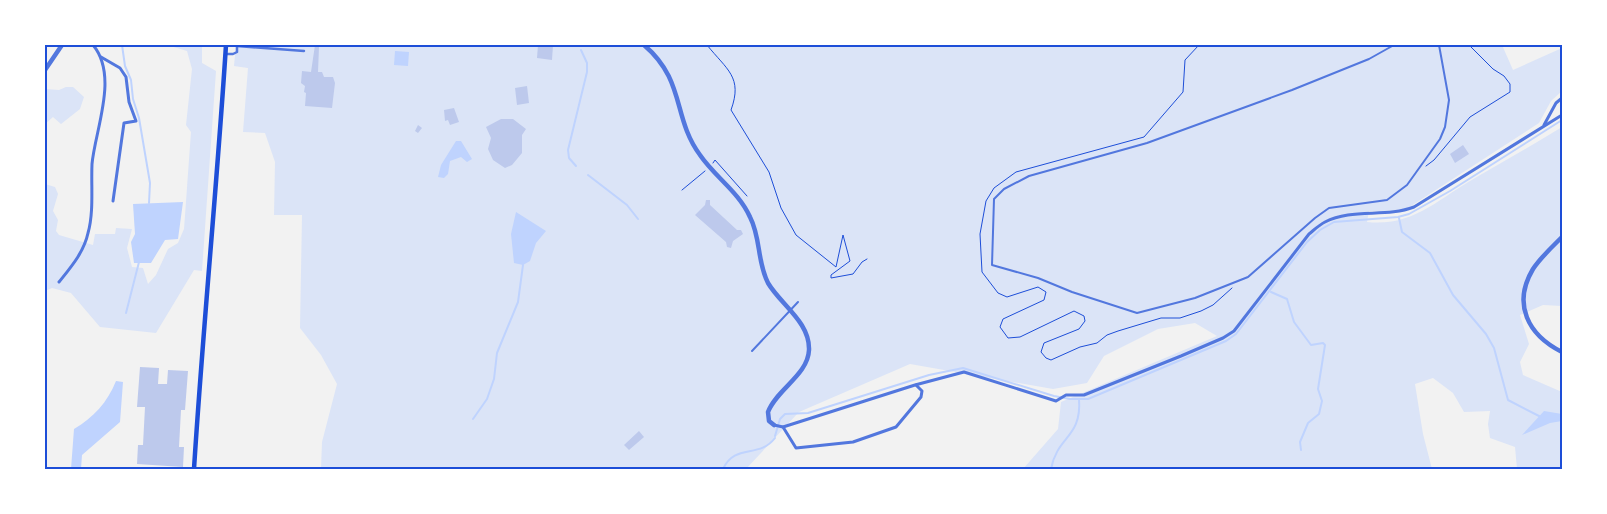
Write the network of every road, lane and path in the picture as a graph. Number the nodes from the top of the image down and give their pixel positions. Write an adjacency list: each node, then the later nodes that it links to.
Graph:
1 (62, 45): 18 (street)
2 (93, 45): 17 (street)
3 (226, 45): 16 (main road)
4 (237, 45): 15 (street); 16 (street)
5 (644, 45): 32 (street)
6 (707, 45): 25 (path)
7 (1199, 45): 27 (path)
8 (1362, 45): 9 (path)
9 (1376, 45)
10 (1394, 45): 11 (lane)
11 (1439, 45)
12 (1469, 45): 22 (path)
13 (1525, 45): 14 (street)
14 (1530, 45)
15 (304, 51)
16 (226, 54): 34 (main road)
17 (100, 56): 23 (street); 26 (street)
18 (45, 70)
19 (1562, 98): 21 (street)
20 (1562, 115): 21 (street)
21 (1544, 126): 31 (street)
22 (1424, 167)
23 (113, 201)
24 (1562, 237): 30 (street)
25 (867, 259)
26 (59, 282)
27 (1233, 287)
28 (798, 302): 29 (lane)
29 (752, 351)
30 (1562, 352)
31 (915, 385): 33 (street); 33 (street)
32 (774, 424): 33 (street)
33 (782, 426)
34 (194, 469)

